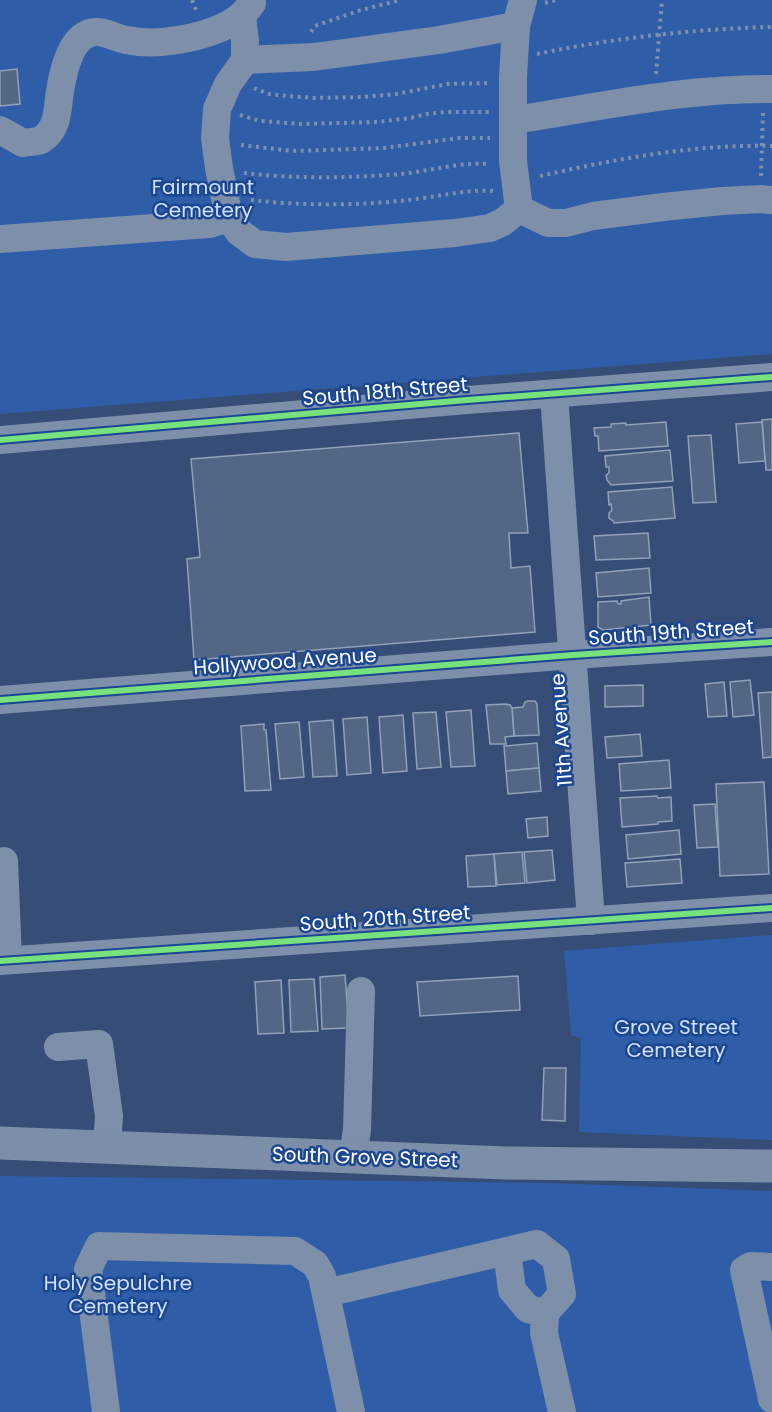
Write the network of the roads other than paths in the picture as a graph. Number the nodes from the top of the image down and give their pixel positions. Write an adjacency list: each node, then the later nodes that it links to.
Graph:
1 (248, 7): 3 (street); 6 (street)
2 (520, 13): 3 (street); 5 (street)
3 (248, 73): 9 (street)
4 (767, 100): 5 (street)
5 (500, 123): 8 (street)
6 (0, 129)
7 (766, 200): 8 (street)
8 (511, 201): 9 (street)
9 (237, 208): 10 (street)
10 (0, 240)
11 (772, 377): 12 (street, South 18th Street)
12 (554, 394): 13 (street, South 18th Street); 15 (street, 11th Avenue)
13 (0, 440)
14 (772, 642): 15 (street, South 19th Street)
15 (573, 655): 16 (street, Hollywood Avenue); 19 (street, 11th Avenue)
16 (0, 700)
17 (0, 862): 20 (street)
18 (772, 908): 19 (street, South 20th Street)
19 (591, 921): 20 (street, South 20th Street)
20 (4, 960)
21 (361, 991): 25 (street)
22 (58, 1047): 24 (street)
23 (0, 1143): 24 (main road, South Grove Street)
24 (107, 1147): 25 (main road, South Grove Street)
25 (353, 1157): 26 (main road, South Grove Street)
26 (772, 1166)
27 (507, 1251): 29 (street); 30 (street); 30 (street)
28 (772, 1267): 31 (street)
29 (326, 1293): 32 (street); 33 (street)
30 (545, 1313): 34 (street)
31 (772, 1399)
32 (343, 1411)
33 (106, 1412)
34 (562, 1412)

